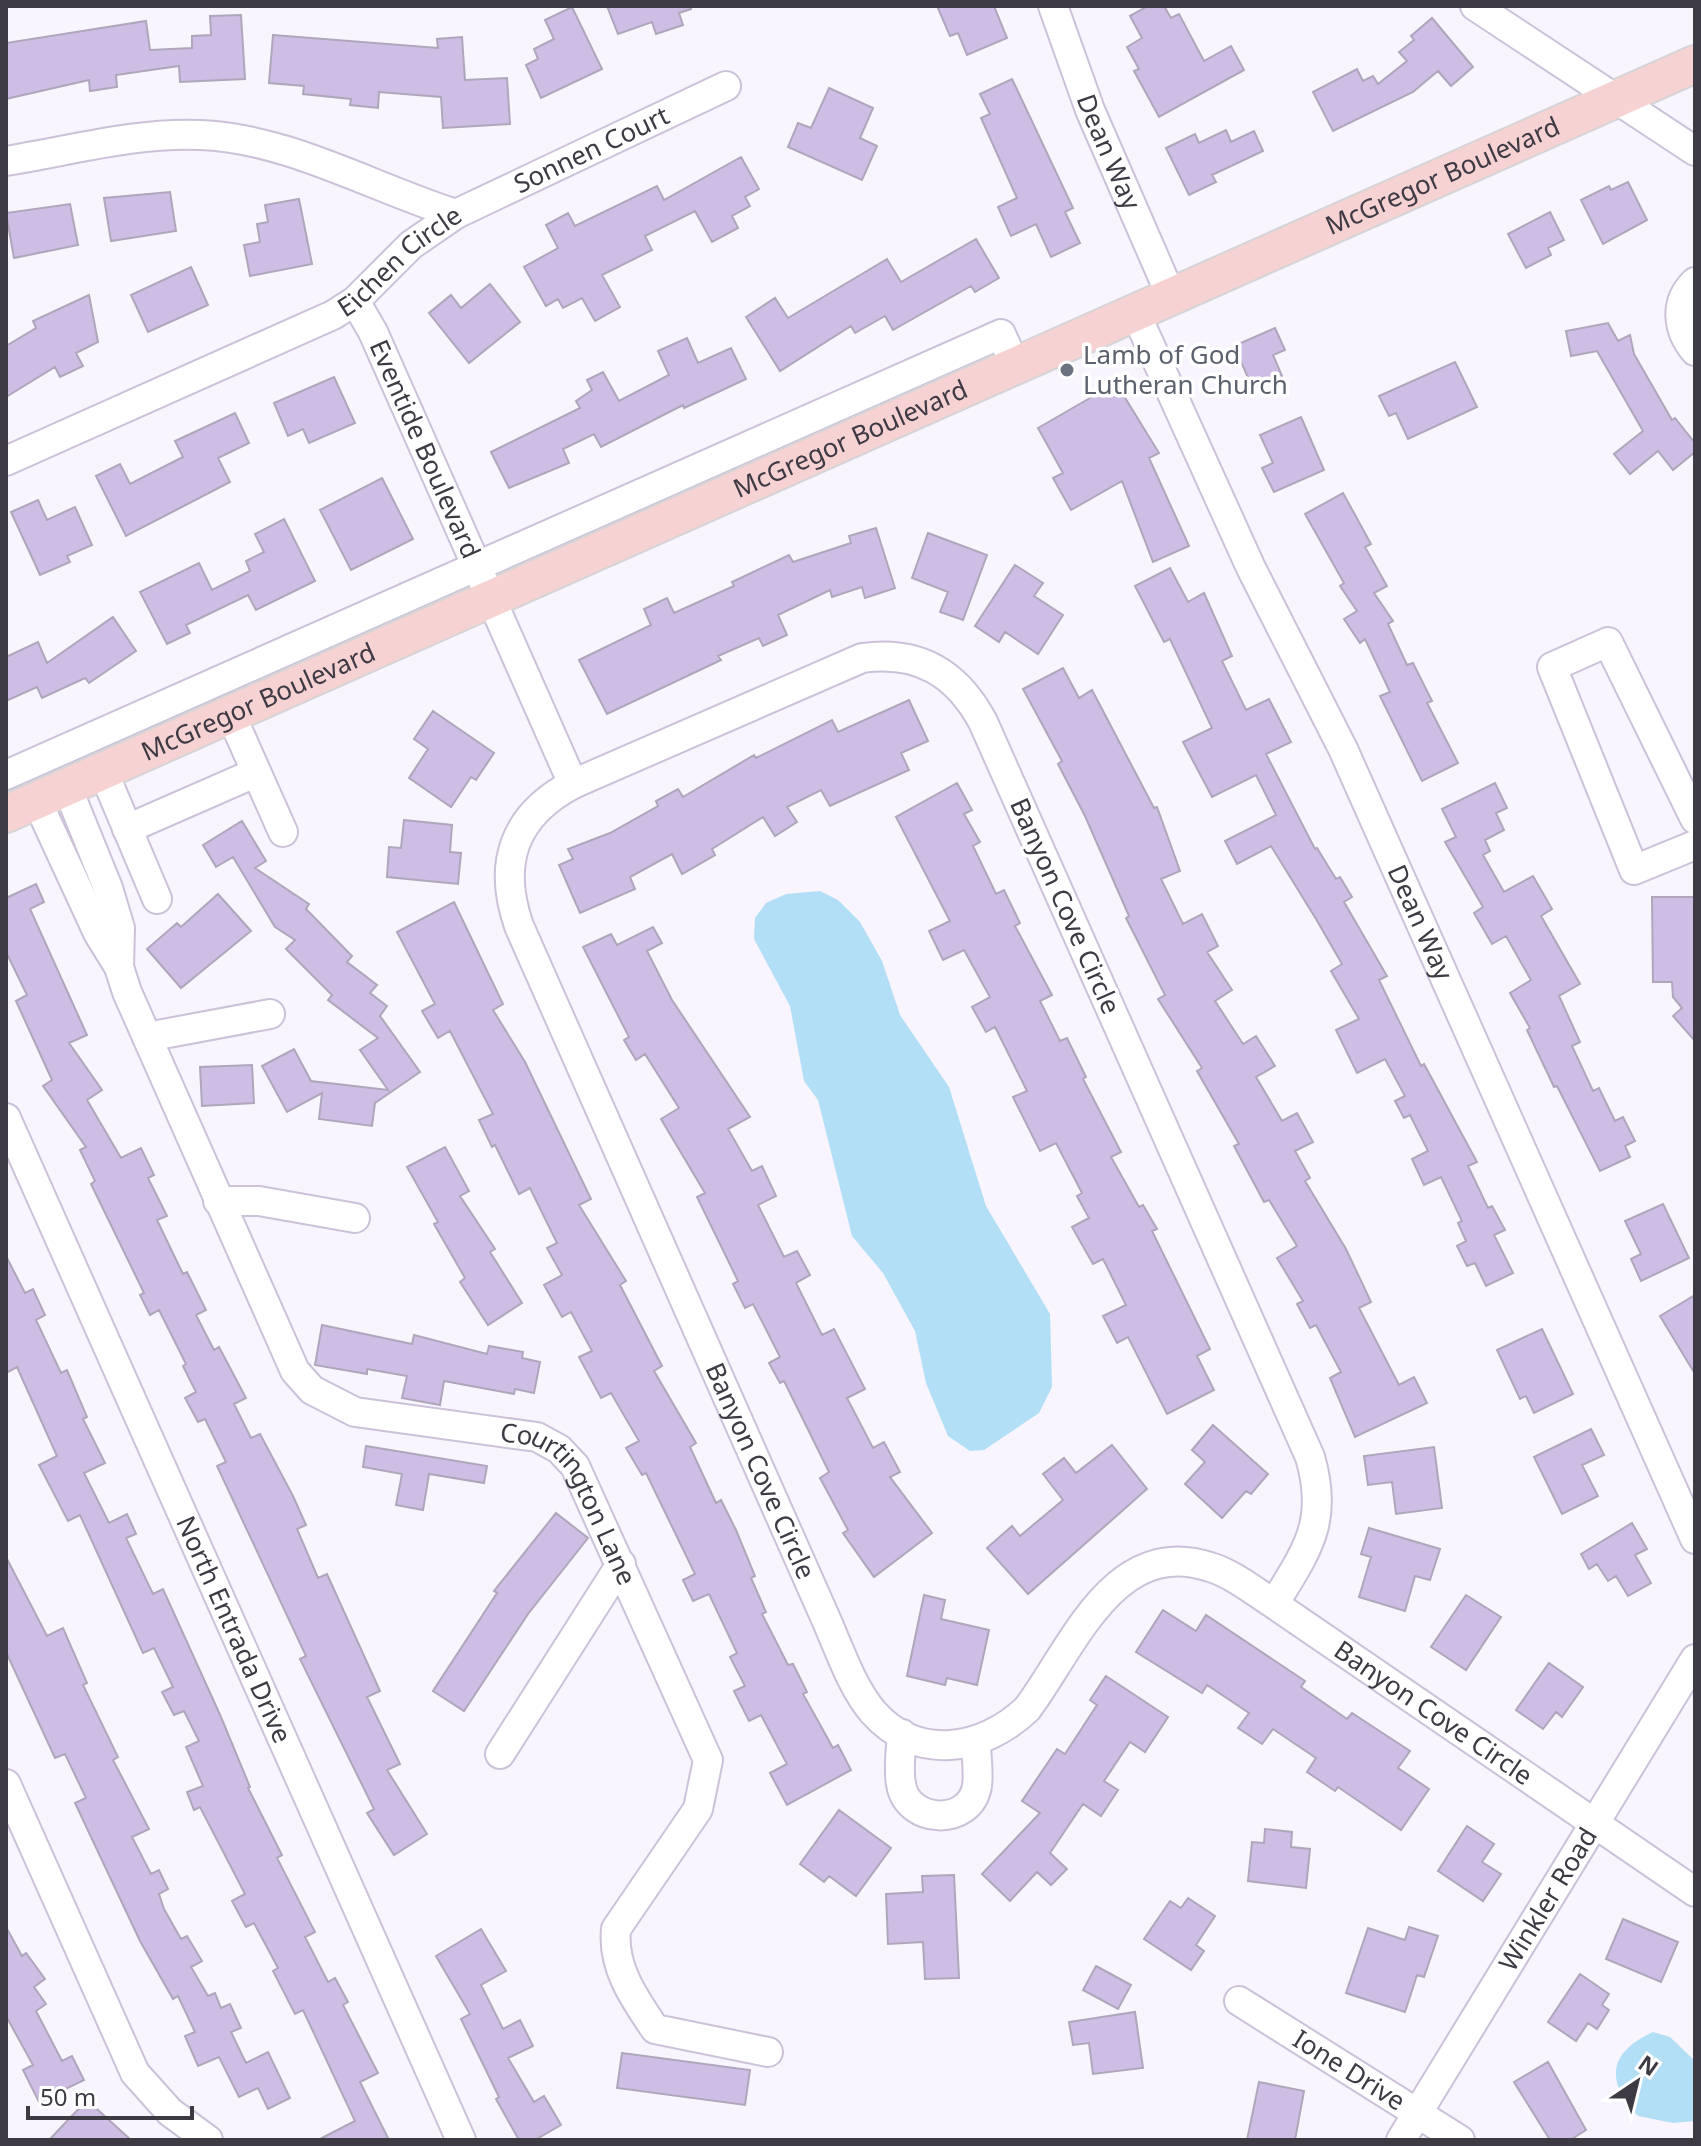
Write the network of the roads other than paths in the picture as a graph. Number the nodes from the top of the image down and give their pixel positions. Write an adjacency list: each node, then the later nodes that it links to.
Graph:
1 (1053, 6): 10 (street, Dean Way)
2 (1475, 6): 5 (street)
3 (1695, 64): 5 (main road, McGregor Boulevard)
4 (726, 86): 8 (street, Sonnen Court)
5 (1617, 98): 6 (street); 10 (main road, McGregor Boulevard)
6 (1695, 151)
7 (6, 161): 8 (street, Eichen Circle)
8 (456, 214): 11 (street, Eichen Circle)
9 (1695, 282): 13 (street)
10 (1171, 296): 12 (main road, McGregor Boulevard)
11 (355, 301): 15 (street, Eichen Circle); 16 (street, Eventide Boulevard)
12 (1135, 312): 14 (main road, McGregor Boulevard); 34 (street, Dean Way)
13 (1695, 351)
14 (1015, 365): 16 (street); 17 (main road, McGregor Boulevard)
15 (6, 461)
16 (479, 566): 17 (street, Eventide Boulevard); 21 (street)
17 (493, 599): 18 (main road, McGregor Boulevard); 22 (street)
18 (231, 715): 19 (main road, McGregor Boulevard); 20 (street)
19 (103, 771): 23 (main road, McGregor Boulevard); 25 (street)
20 (255, 773): 25 (street); 26 (street)
21 (6, 775)
22 (573, 784): 36 (street, Banyon Cove Circle); 38 (street, Banyon Cove Circle)
23 (37, 801): 30 (street, Courtington Lane)
24 (1695, 819): 27 (street)
25 (127, 829): 28 (street)
26 (283, 832)
27 (1695, 845)
28 (157, 899)
29 (270, 1014): 30 (street)
30 (147, 1037): 32 (street, Courtington Lane)
31 (6, 1118): 48 (street, North Entrada Drive)
32 (218, 1201): 33 (street); 35 (street, Courtington Lane)
33 (355, 1218)
34 (1695, 1539)
35 (621, 1564): 40 (street); 45 (street, Courtington Lane)
36 (1274, 1604): 39 (street, Banyon Cove Circle); 42 (street, Banyon Cove Circle)
37 (1693, 1669): 42 (street, Winkler Road)
38 (902, 1734): 39 (street, Banyon Cove Circle); 39 (street)
39 (976, 1742)
40 (500, 1754)
41 (6, 1784): 47 (street)
42 (1594, 1824): 43 (street, Banyon Cove Circle); 46 (street, Winkler Road)
43 (1695, 1892)
44 (1239, 2001): 46 (street, Ione Drive)
45 (768, 2052)
46 (1418, 2112): 49 (street, Winkler Road); 50 (street, Ione Drive)
47 (208, 2140)
48 (461, 2140)
49 (1401, 2140)
50 (1460, 2140)

